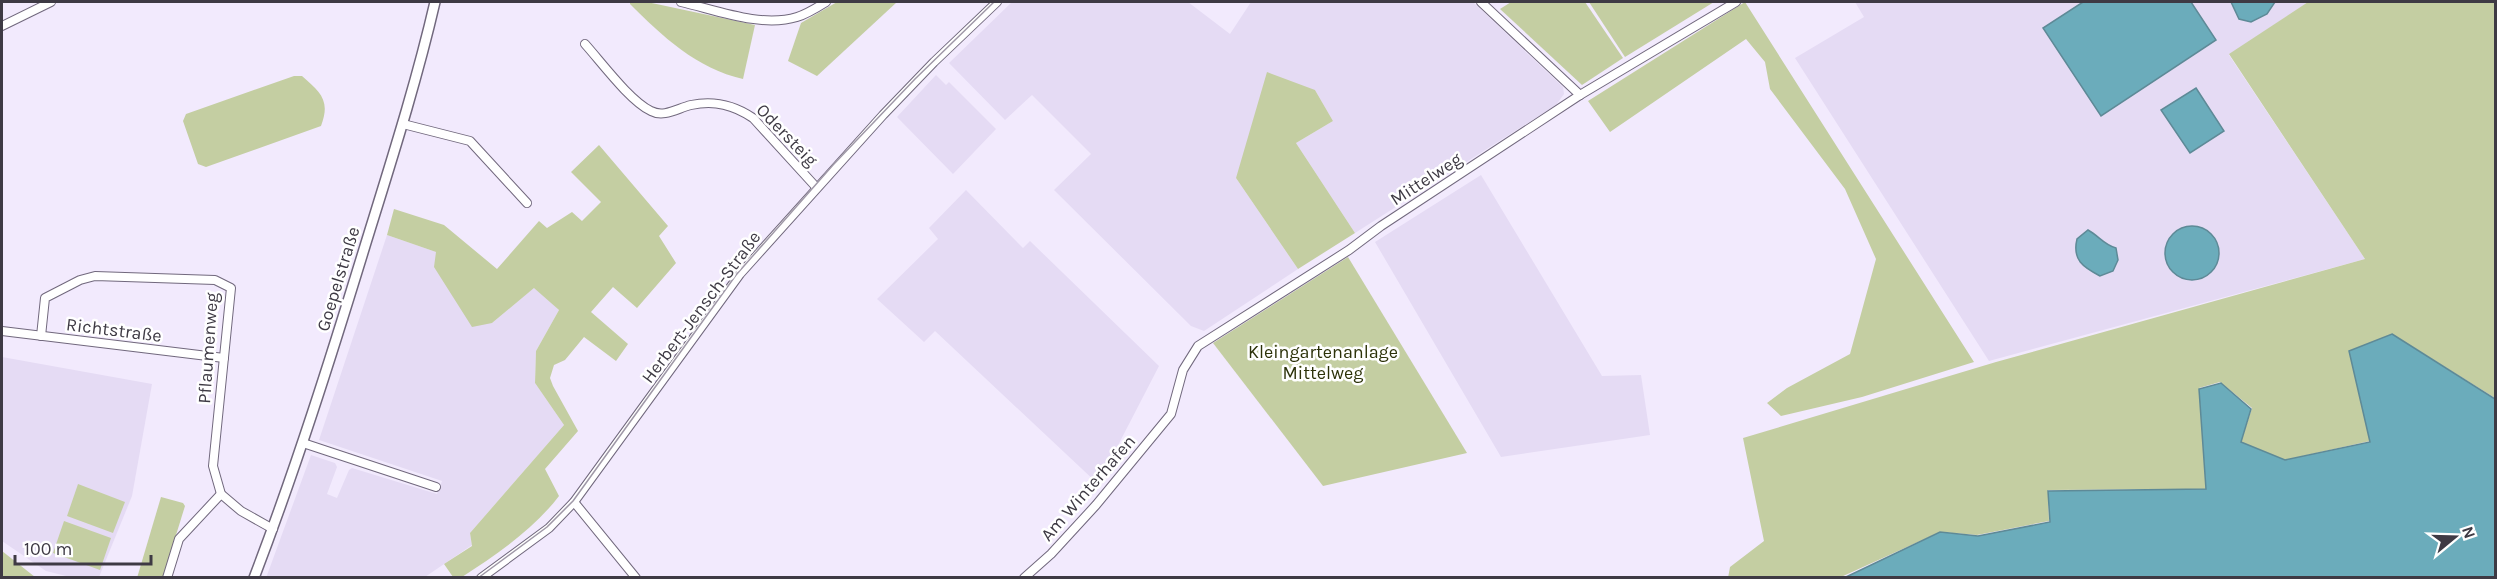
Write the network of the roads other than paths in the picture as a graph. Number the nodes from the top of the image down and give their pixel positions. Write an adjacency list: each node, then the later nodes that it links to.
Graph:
1 (51, 2): 8 (street)
2 (435, 2): 11 (street, Goepelstraße)
3 (681, 2): 4 (street)
4 (826, 2)
5 (998, 2): 12 (street, Herbert-Jensch-Straße)
6 (1481, 2): 10 (street)
7 (1736, 2): 10 (street, Mittelweg)
8 (2, 26)
9 (585, 44): 12 (street, Odersteig)
10 (1580, 95): 17 (street, Mittelweg)
11 (403, 124): 13 (street); 18 (street, Goepelstraße)
12 (816, 187): 21 (street, Herbert-Jensch-Straße)
13 (527, 203)
14 (2, 332): 15 (street, Richtstraße)
15 (41, 336): 16 (street, Richtstraße); 16 (street, Pflaumenweg)
16 (224, 358): 20 (street, Pflaumenweg)
17 (1171, 414): 27 (street, Am Winterhafen)
18 (303, 443): 19 (street); 22 (street, Goepelstraße)
19 (436, 487)
20 (221, 494): 22 (street); 23 (street)
21 (574, 502): 25 (street, Herbert-Jensch-Straße); 26 (street)
22 (273, 529): 24 (street, Goepelstraße)
23 (167, 578)
24 (254, 578)
25 (481, 578)
26 (636, 578)
27 (1024, 578)

